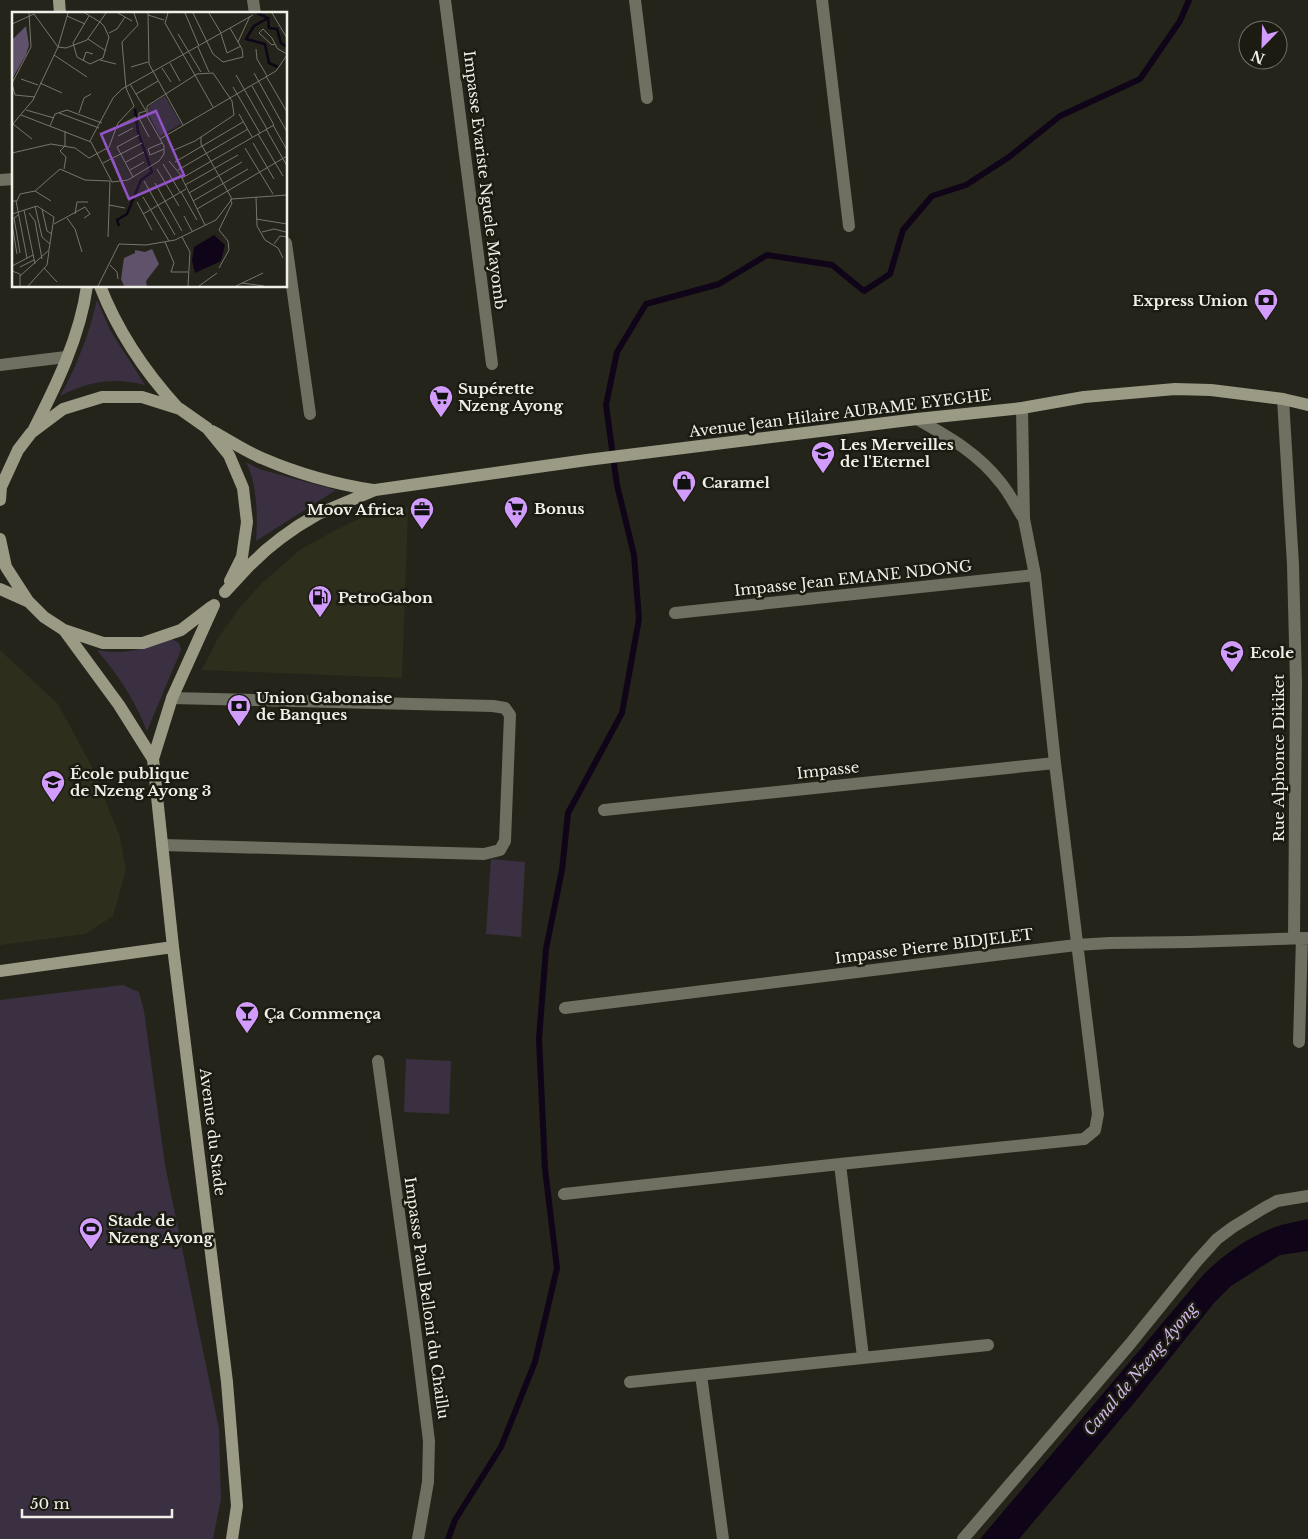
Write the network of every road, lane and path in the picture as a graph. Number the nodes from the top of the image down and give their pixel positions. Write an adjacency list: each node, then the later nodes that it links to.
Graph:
1 (445, 0): 10 (street, Impasse Evariste Nguele Mayomb)
2 (634, 0): 4 (street)
3 (822, 0): 5 (street)
4 (647, 98)
5 (849, 226)
6 (288, 257): 16 (street)
7 (87, 288): 9 (main road)
8 (101, 288): 15 (main road)
9 (66, 357): 11 (street); 19 (main road)
10 (492, 364)
11 (0, 365)
12 (1283, 399): 13 (main road, Avenue Jean Hilaire AUBAME EYEGHE); 14 (main road, Avenue Jean Hilaire AUBAME EYEGHE); 38 (street, Rue Alphonce Dikiket)
13 (1308, 405)
14 (1022, 408): 17 (main road, Avenue Jean Hilaire AUBAME EYEGHE); 24 (street)
15 (180, 409): 18 (main road); 19 (main road)
16 (310, 414)
17 (917, 419): 22 (main road, Avenue Jean Hilaire AUBAME EYEGHE); 24 (street)
18 (207, 428): 22 (main road); 28 (main road)
19 (31, 434): 20 (main road)
20 (18, 450): 21 (main road); 23 (main road)
21 (0, 464)
22 (375, 490): 28 (main road)
23 (0, 500)
24 (1024, 519): 26 (street)
25 (0, 539): 29 (main road)
26 (1035, 575): 31 (street, Impasse Jean EMANE NDONG); 35 (street)
27 (0, 588): 29 (main road)
28 (225, 592): 30 (main road)
29 (28, 601): 32 (main road)
30 (214, 605): 32 (main road); 33 (main road)
31 (675, 613)
32 (64, 630): 34 (main road)
33 (172, 698): 34 (main road); 37 (street)
34 (153, 759): 37 (main road, Avenue du Stade)
35 (1055, 763): 36 (street, Impasse); 39 (street)
36 (604, 810)
37 (162, 846): 40 (main road, Avenue du Stade)
38 (1301, 938): 39 (street, Impasse Pierre BIDJELET); 43 (street, Rue Alphonce Dikiket)
39 (1076, 945): 42 (street, Impasse Pierre BIDJELET); 45 (street)
40 (173, 947): 41 (main road); 52 (main road, Avenue du Stade)
41 (0, 971)
42 (565, 1008)
43 (1299, 1042)
44 (378, 1061): 53 (street, Impasse Paul Belloni du Chaillu)
45 (840, 1164): 46 (street); 49 (street)
46 (564, 1194)
47 (1308, 1196): 55 (street)
48 (988, 1345): 49 (street)
49 (863, 1357): 50 (street)
50 (701, 1375): 51 (street); 54 (street)
51 (630, 1382)
52 (232, 1539)
53 (418, 1539)
54 (723, 1539)
55 (963, 1539)

